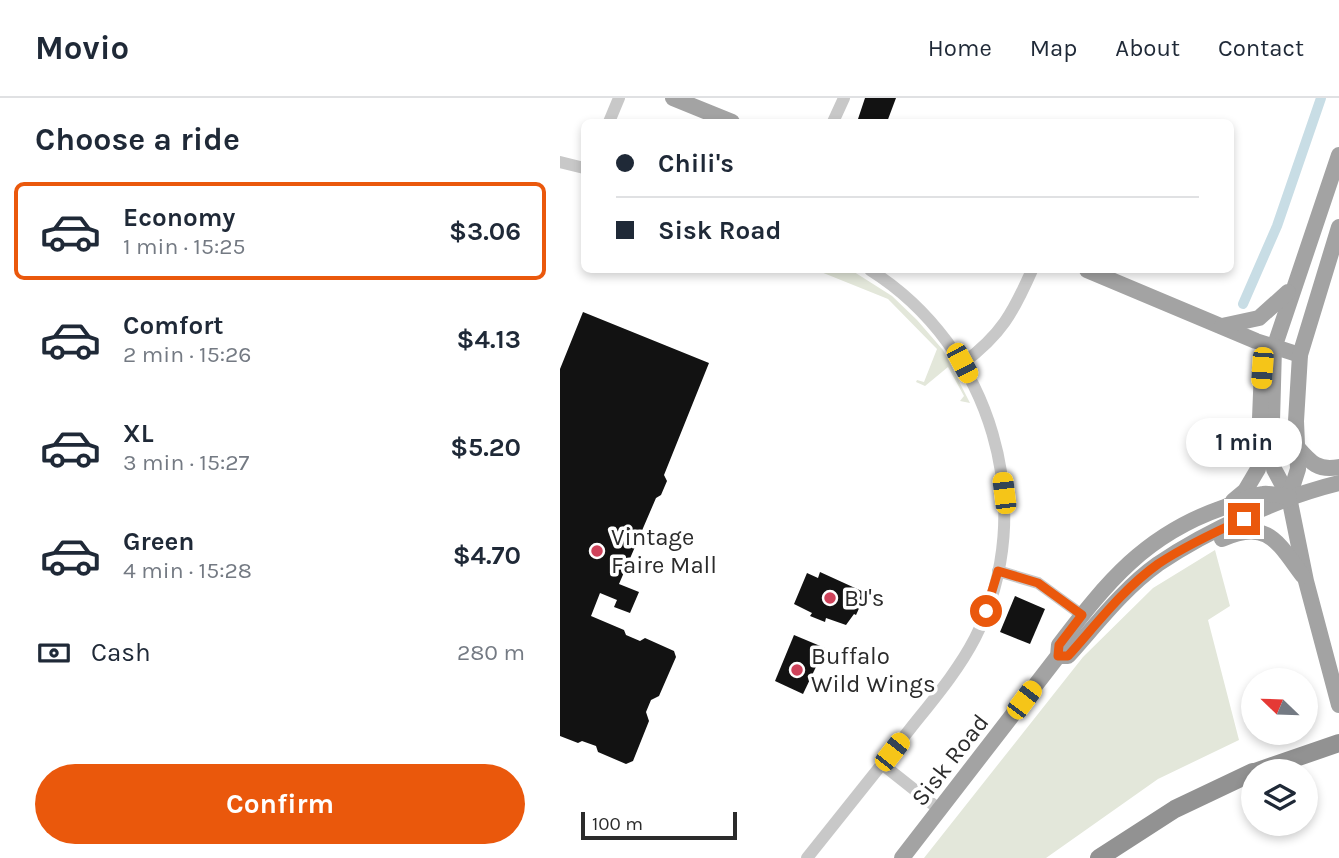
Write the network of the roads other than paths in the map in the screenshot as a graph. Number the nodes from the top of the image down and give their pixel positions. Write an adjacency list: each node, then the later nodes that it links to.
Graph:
1 (619, 98): 4 (street)
2 (673, 98): 5 (main road)
3 (845, 98): 6 (street)
4 (610, 119)
5 (725, 119)
6 (834, 119)
7 (1339, 155): 14 (main road)
8 (560, 162): 9 (street)
9 (581, 166)
10 (1339, 227): 17 (main road)
11 (874, 273): 18 (street)
12 (1030, 273): 18 (street)
13 (1094, 273): 15 (main road)
14 (1292, 288): 15 (main road); 16 (main road)
15 (1222, 327): 16 (main road)
16 (1274, 348): 17 (main road); 22 (main road); 23 (main road)
17 (1300, 355): 19 (main road)
18 (962, 363): 24 (street)
19 (1297, 447): 20 (main road); 22 (main road)
20 (1339, 467)
21 (1339, 483): 22 (main road, Sisk Road)
22 (1289, 497): 23 (main road, Sisk Road); 25 (main road); 26 (main road, Sisk Road)
23 (1226, 507): 27 (main road, Sisk Road)
24 (998, 571): 27 (street); 32 (street)
25 (1306, 581): 26 (main road); 29 (main road)
26 (1117, 601): 28 (main road, Sisk Road)
27 (1082, 615): 28 (main road, Sisk Road)
28 (1058, 656): 34 (main road, Sisk Road)
29 (1339, 705)
30 (1339, 743): 31 (highway)
31 (1292, 759)
32 (882, 764): 34 (street); 35 (street)
33 (1241, 778): 37 (highway)
34 (940, 810): 36 (main road, Sisk Road)
35 (807, 858)
36 (902, 858)
37 (1099, 858)

